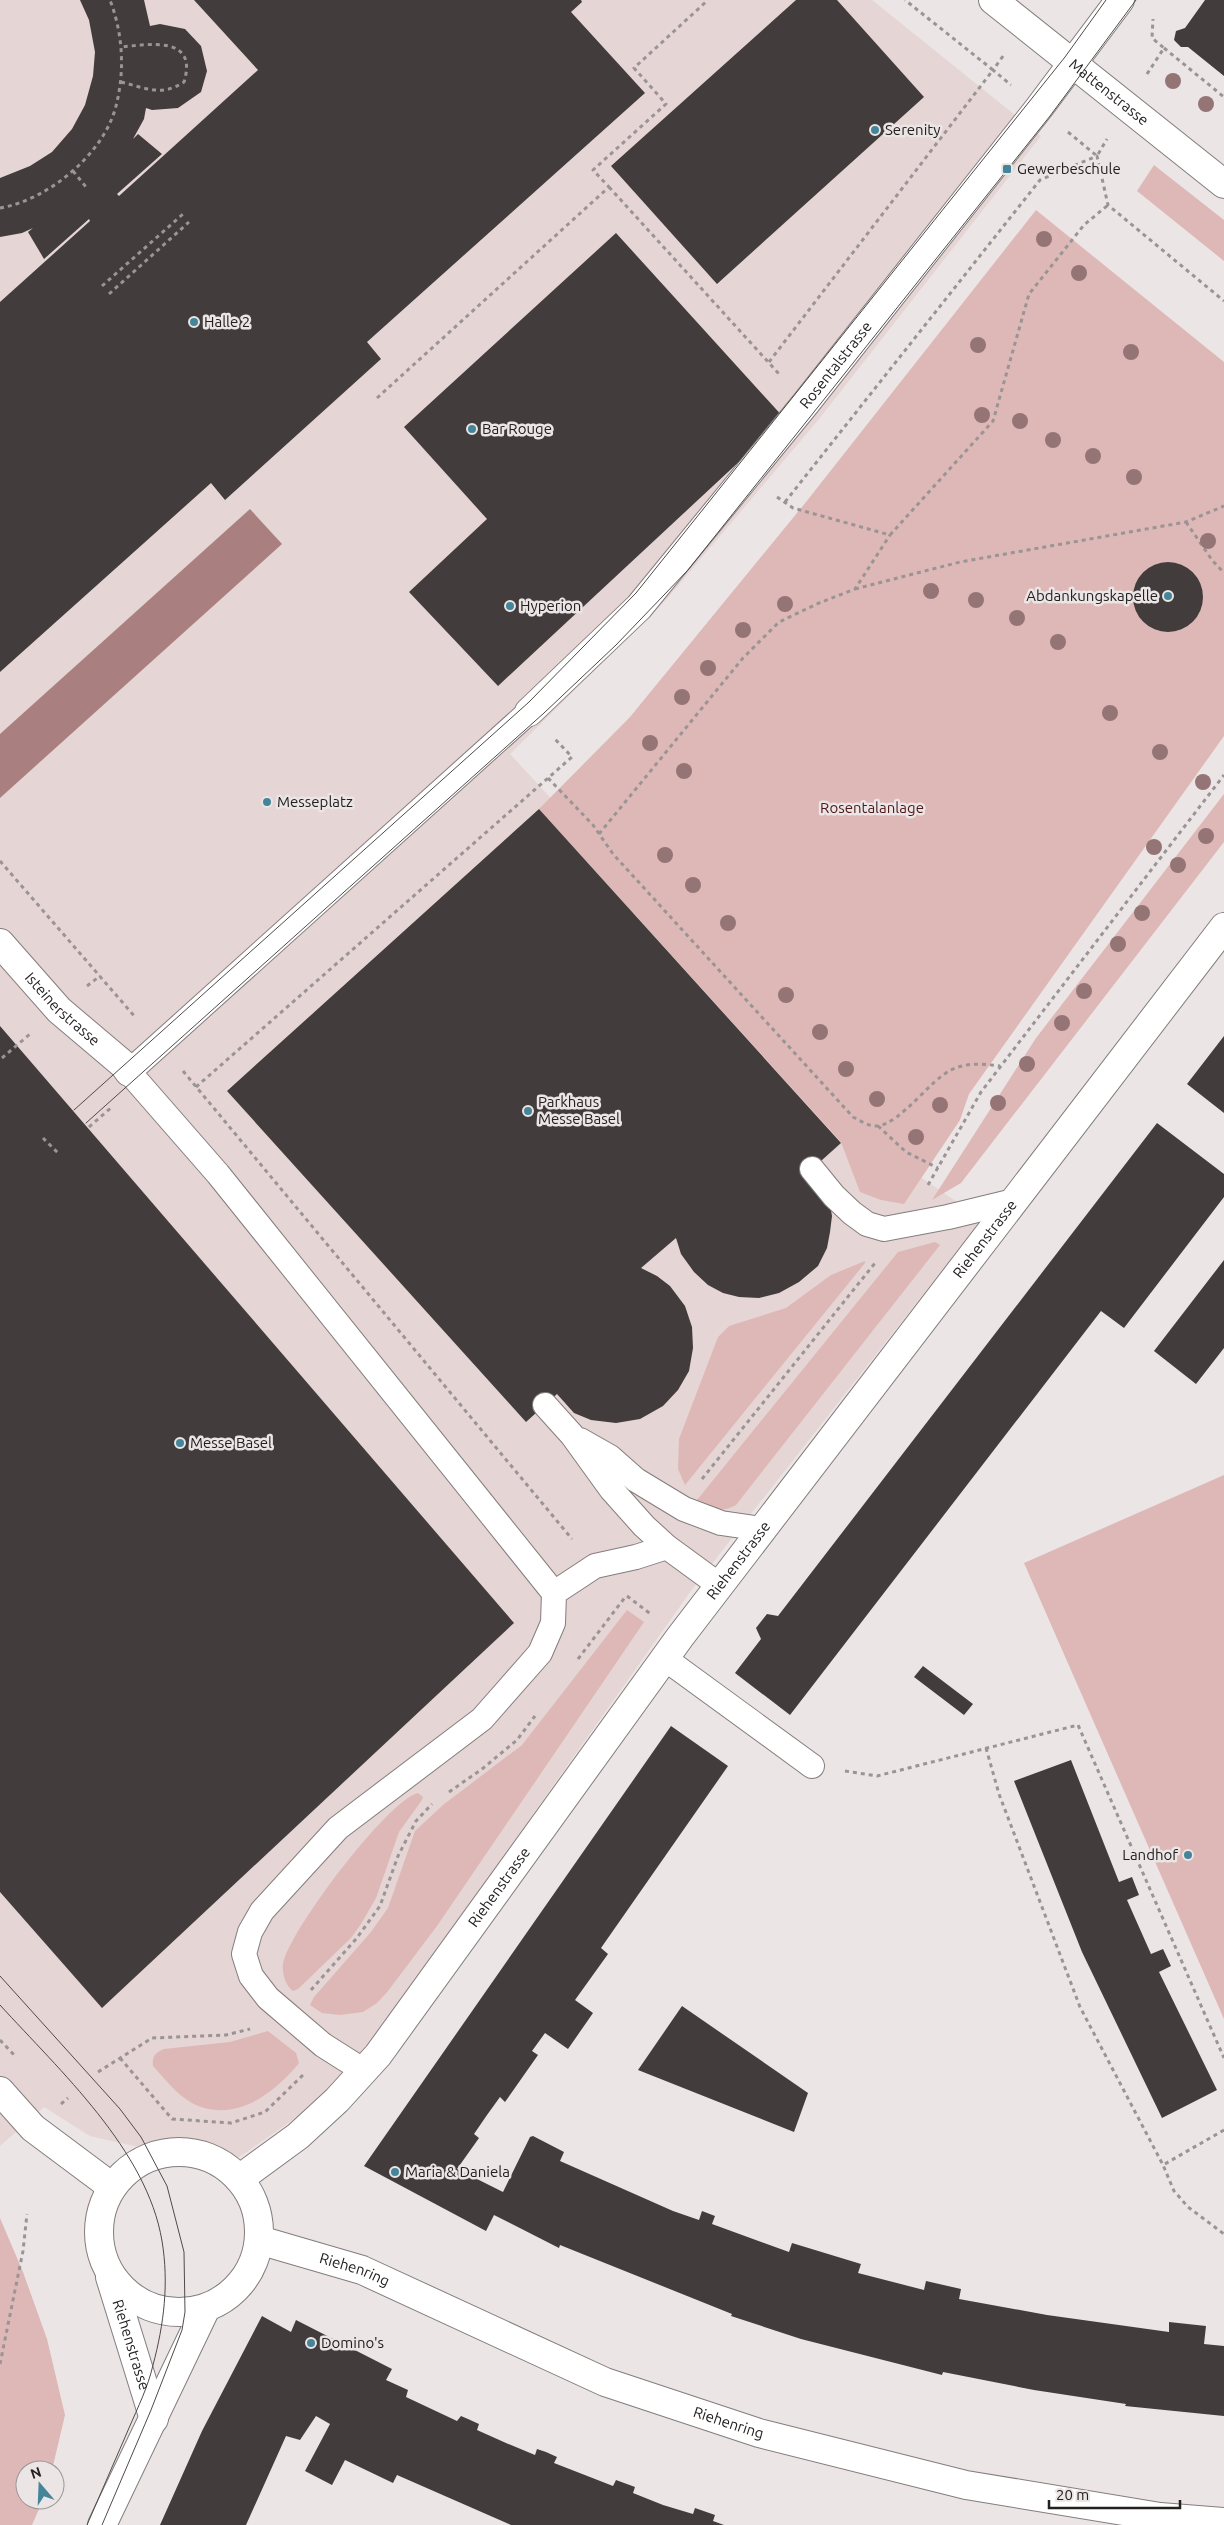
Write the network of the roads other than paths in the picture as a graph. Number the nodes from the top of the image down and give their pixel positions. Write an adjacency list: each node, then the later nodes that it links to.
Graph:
1 (993, 0): 3 (main road, Mattenstrasse)
2 (1120, 0): 3 (main road, Rosentalstrasse)
3 (1073, 64): 4 (main road, Mattenstrasse); 5 (main road, Rosentalstrasse)
4 (1224, 184)
5 (529, 712): 8 (lane)
6 (1224, 927): 10 (main road, Riehenstrasse)
7 (0, 943): 8 (main road, Isteinerstrasse)
8 (129, 1072): 16 (lane)
9 (812, 1168): 10 (lane)
10 (1014, 1201): 13 (main road, Riehenstrasse)
11 (546, 1405): 12 (lane)
12 (572, 1435): 13 (lane); 14 (lane)
13 (762, 1529): 15 (main road, Riehenstrasse)
14 (667, 1547): 15 (lane); 16 (lane)
15 (719, 1585): 17 (main road, Riehenstrasse)
16 (554, 1592): 19 (lane)
17 (664, 1658): 18 (lane); 19 (main road, Riehenstrasse)
18 (812, 1766)
19 (364, 2071): 21 (main road, Riehenstrasse)
20 (0, 2091): 22 (main road)
21 (239, 2179): 22 (main road); 23 (main road)
22 (112, 2188): 24 (main road)
23 (259, 2240): 25 (main road); 27 (main road, Riehenring)
24 (108, 2270): 25 (main road); 26 (main road, Riehenstrasse)
25 (206, 2308): 26 (main road, Riehenstrasse)
26 (154, 2419): 28 (main road, Riehenstrasse)
27 (1224, 2522)
28 (102, 2525)

